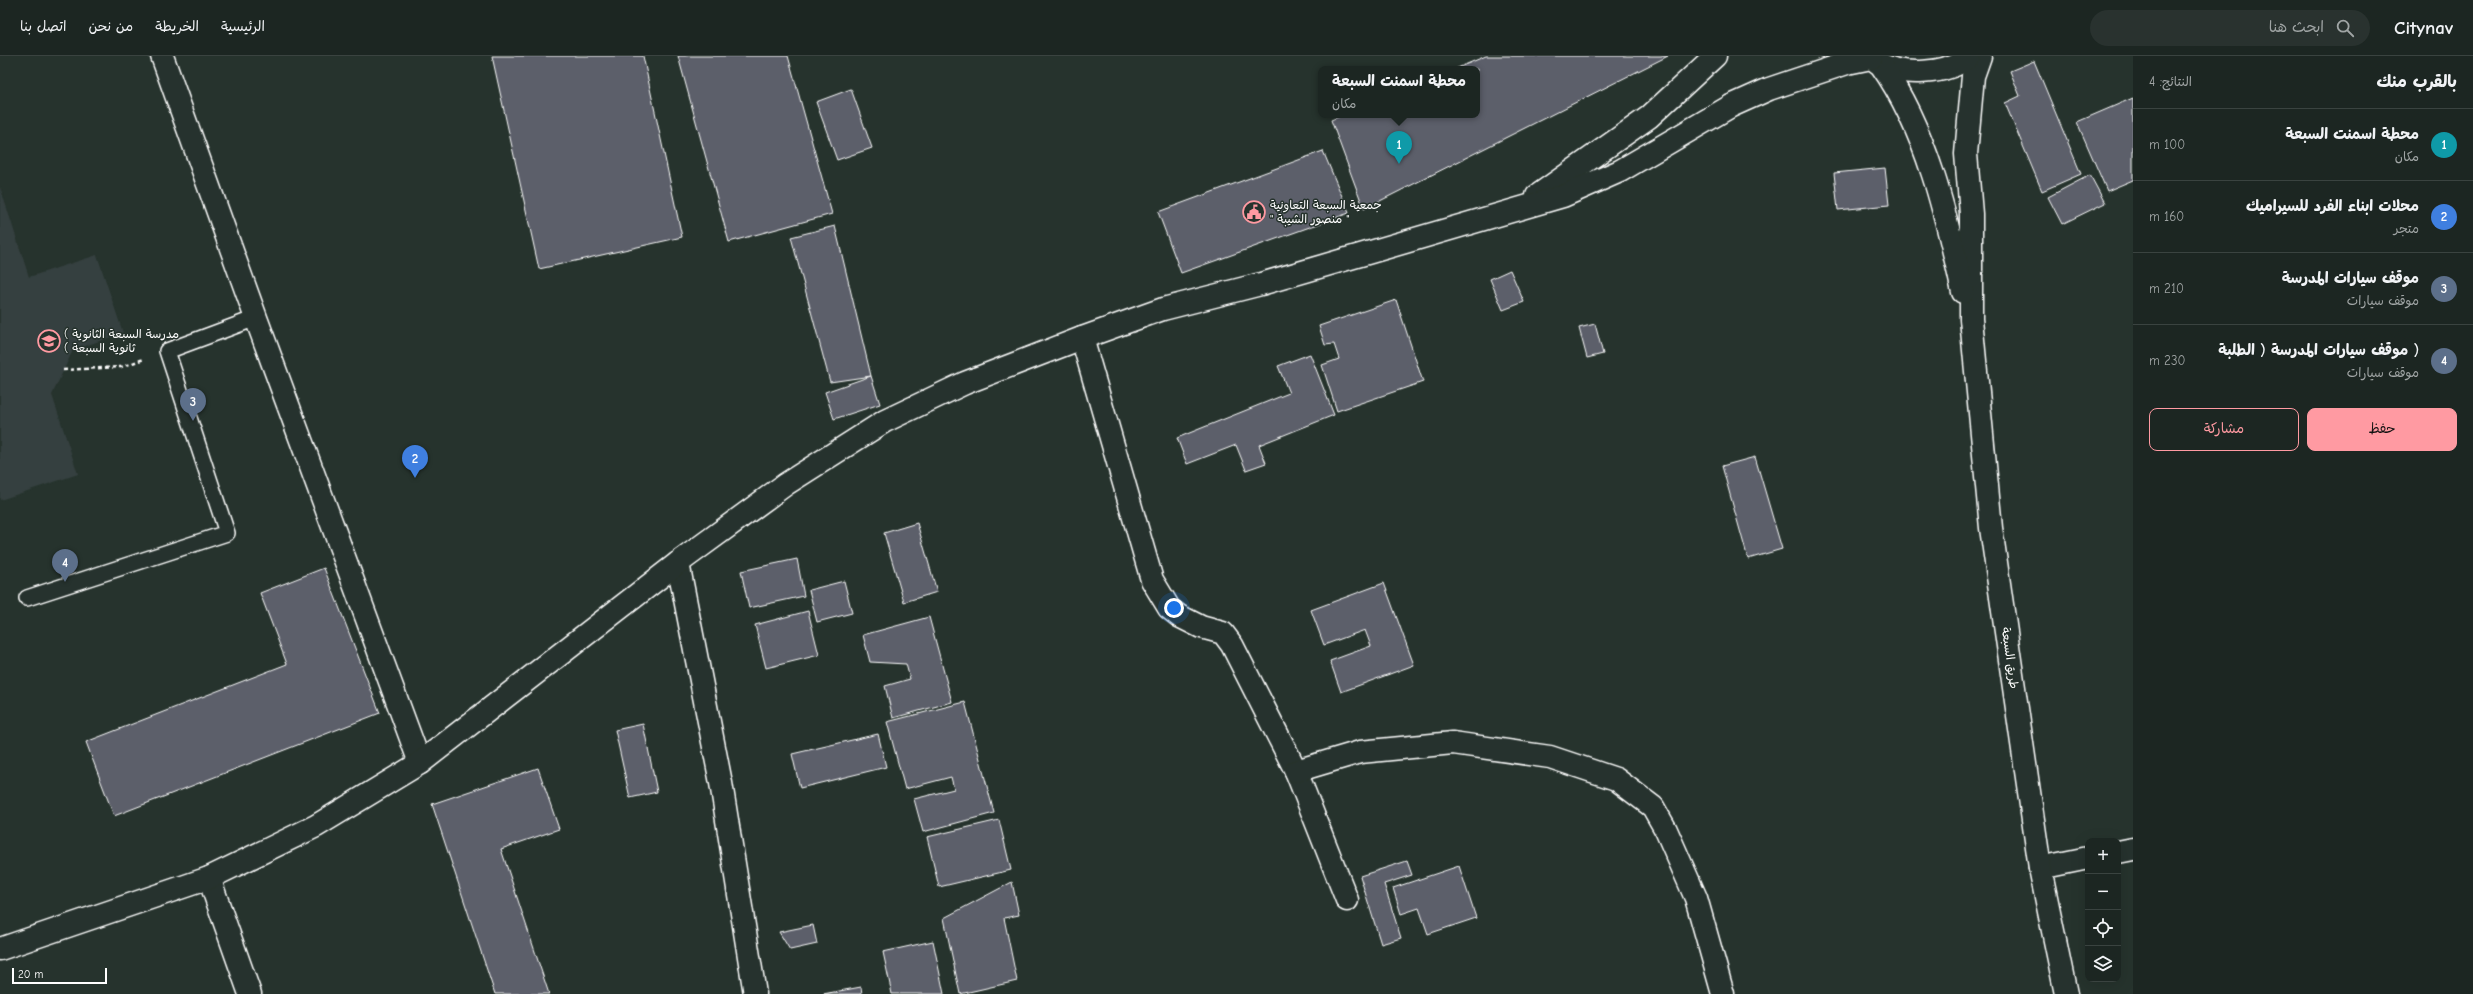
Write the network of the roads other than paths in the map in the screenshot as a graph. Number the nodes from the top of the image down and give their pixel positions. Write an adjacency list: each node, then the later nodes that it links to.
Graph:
1 (162, 56): 7 (street)
2 (1715, 56): 6 (street)
3 (1969, 56): 5 (street)
4 (1980, 56): 8 (street)
5 (1874, 60): 6 (street); 8 (street)
6 (1518, 210): 9 (street)
7 (256, 318): 11 (lane); 12 (street)
8 (1971, 319): 17 (street, طريق السبعة)
9 (1082, 338): 10 (street); 13 (street)
10 (678, 563): 12 (street); 22 (street)
11 (27, 598)
12 (420, 763): 18 (street)
13 (1296, 771): 19 (street); 23 (street)
14 (2133, 849): 15 (street)
15 (2121, 851)
16 (2085, 859): 17 (street)
17 (2040, 868): 24 (street, طريق السبعة)
18 (209, 878): 20 (street); 21 (street)
19 (1347, 900)
20 (0, 949)
21 (250, 994)
22 (755, 994)
23 (1723, 994)
24 (2066, 994)

